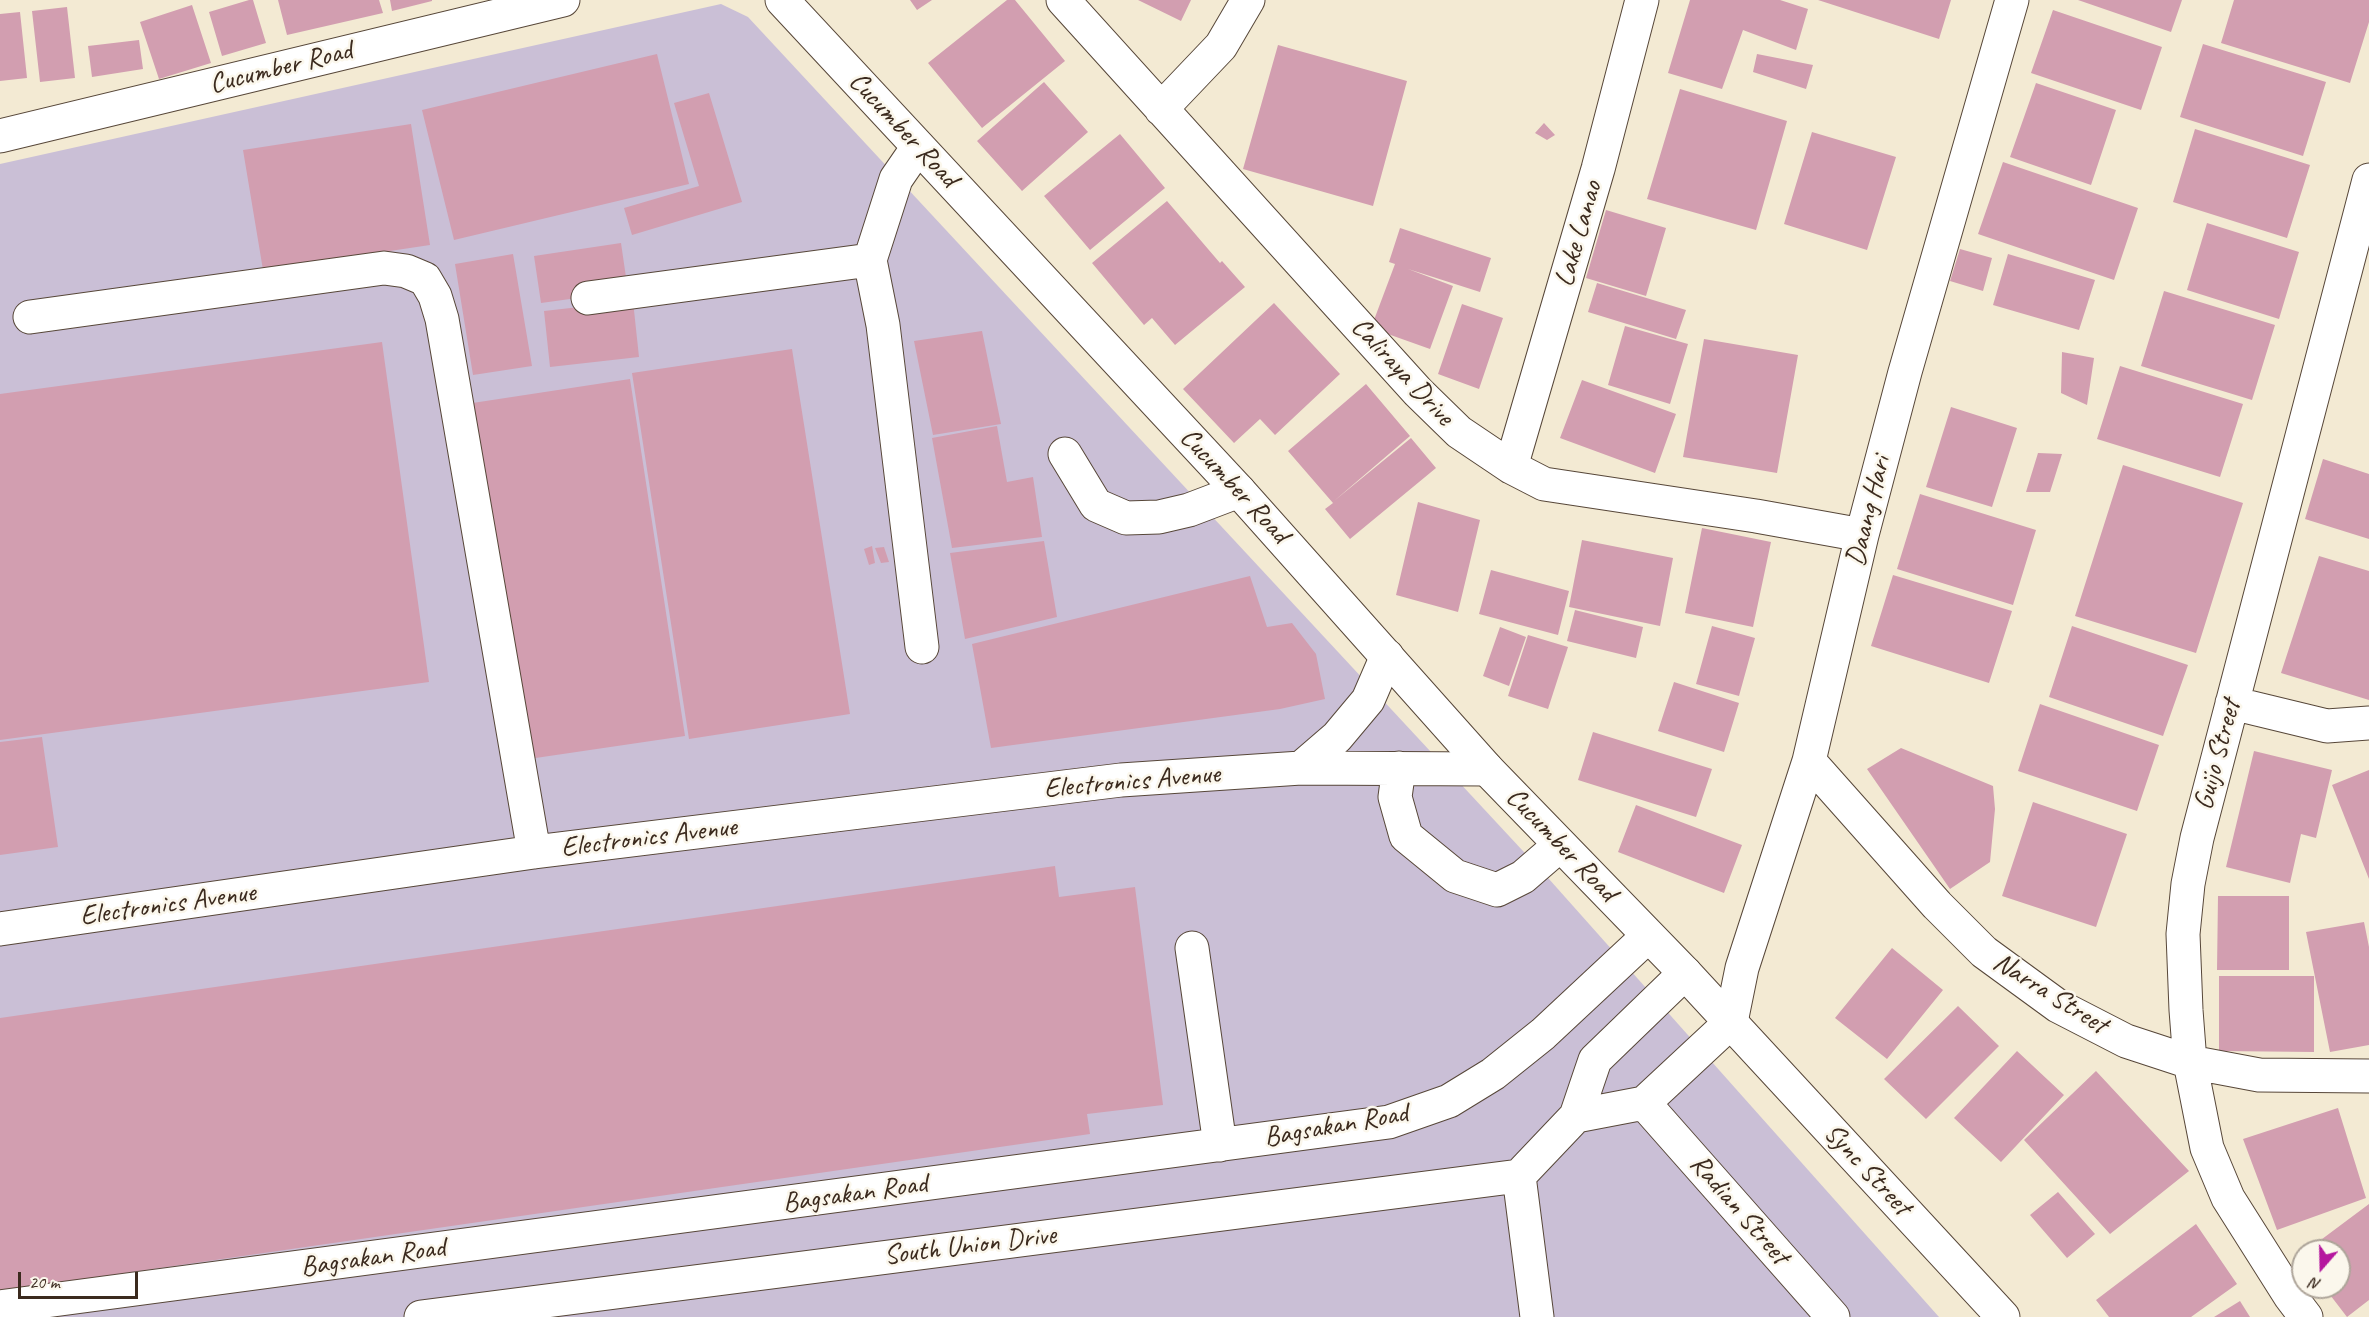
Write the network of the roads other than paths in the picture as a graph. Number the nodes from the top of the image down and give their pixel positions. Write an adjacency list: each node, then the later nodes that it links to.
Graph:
1 (563, 0): 8 (street, Cucumber Road)
2 (782, 0): 9 (street, Cucumber Road)
3 (1063, 0): 7 (street, Caliraya Drive)
4 (1248, 0): 7 (street)
5 (1642, 0): 15 (street, Lake Lanao)
6 (2012, 0): 17 (street, Daang Hari)
7 (1161, 109): 15 (street, Caliraya Drive)
8 (0, 136)
9 (918, 147): 11 (street); 16 (street, Cucumber Road)
10 (2369, 180): 20 (street, Guijo Street)
11 (870, 260): 12 (street); 18 (street)
12 (588, 298)
13 (30, 318): 27 (street)
14 (1065, 454): 16 (street)
15 (1511, 467): 17 (street, Caliraya Drive)
16 (1239, 491): 19 (street, Cucumber Road)
17 (1862, 535): 22 (street, Daang Hari)
18 (922, 647)
19 (1387, 656): 23 (street); 25 (street, Cucumber Road)
20 (2232, 703): 21 (street); 33 (street, Guijo Street)
21 (2369, 723)
22 (1809, 761): 32 (street, Daang Hari); 33 (street, Narra Street)
23 (1301, 768): 24 (street, Electronics Avenue); 27 (street, Electronics Avenue)
24 (1399, 768): 25 (street, Electronics Avenue); 26 (street)
25 (1487, 769): 26 (street, Cucumber Road)
26 (1560, 845): 29 (street, Cucumber Road)
27 (534, 852): 28 (street, Electronics Avenue)
28 (0, 929)
29 (1648, 936): 31 (street, Cucumber Road); 37 (street, Bagsakan Road)
30 (1192, 948): 37 (street)
31 (1685, 973): 32 (street, Sync Street); 36 (street)
32 (1731, 1022): 35 (street); 43 (street, Sync Street)
33 (2190, 1062): 34 (street, Narra Street); 44 (street, Guijo Street)
34 (2369, 1076)
35 (1644, 1103): 36 (street); 42 (street, Radian Street)
36 (1576, 1116): 38 (street)
37 (1220, 1145): 39 (street, Bagsakan Road)
38 (1519, 1176): 40 (street, South Union Drive); 41 (street)
39 (0, 1307)
40 (421, 1317)
41 (1537, 1317)
42 (1833, 1317)
43 (2003, 1317)
44 (2306, 1317)

